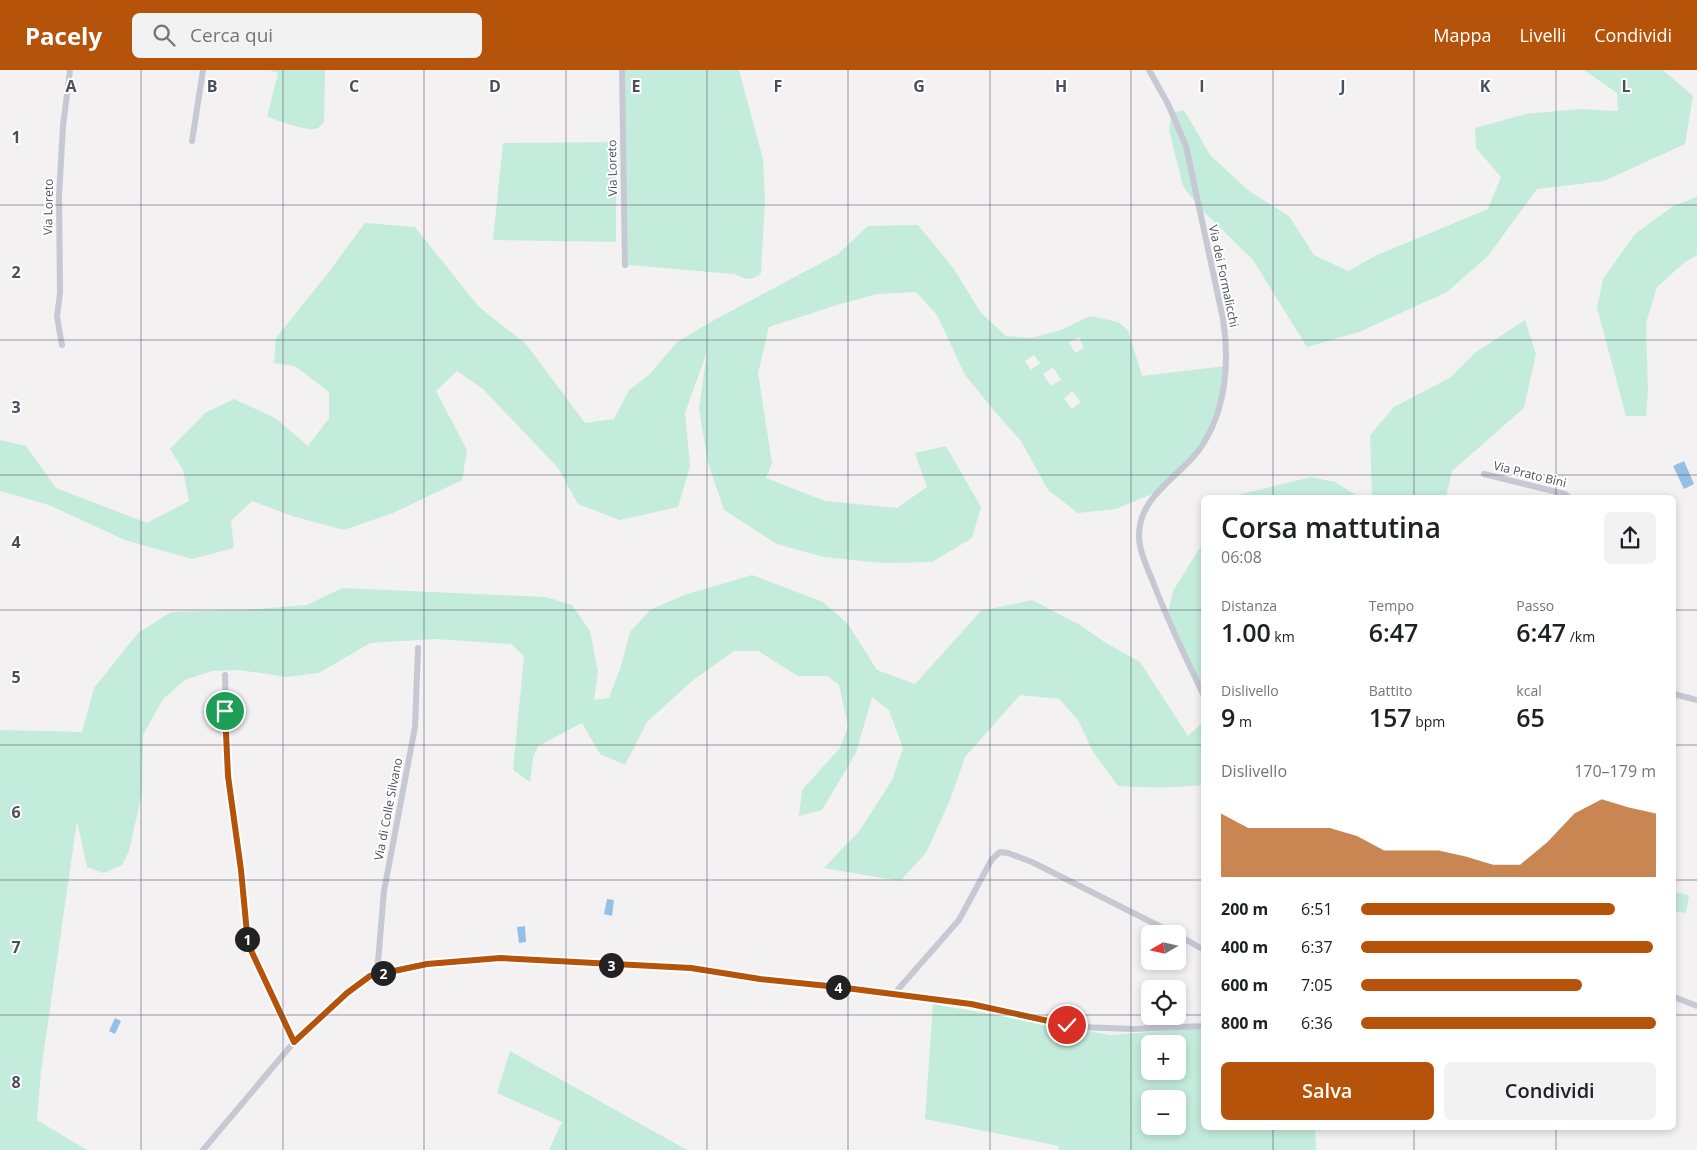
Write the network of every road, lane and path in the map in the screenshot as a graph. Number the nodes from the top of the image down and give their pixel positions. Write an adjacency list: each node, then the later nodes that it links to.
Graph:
1 (70, 70): 7 (street, Via Loreto)
2 (203, 70): 5 (street)
3 (622, 70): 6 (street, Via Loreto)
4 (1149, 70): 12 (street, Via dei Formalicchi)
5 (192, 141)
6 (625, 265)
7 (62, 345)
8 (1484, 474): 9 (street, Via Prato Bini)
9 (1566, 495)
10 (418, 648): 18 (street, Via di Colle Silvano)
11 (224, 675): 23 (street)
12 (1201, 690)
13 (1676, 695): 14 (street)
14 (1697, 700)
15 (1158, 925): 19 (street)
16 (1186, 940): 17 (street)
17 (1201, 948)
18 (377, 974): 19 (street); 23 (street)
19 (894, 994): 22 (street)
20 (1676, 998): 21 (street)
21 (1697, 1006)
22 (1201, 1026)
23 (294, 1042): 24 (street)
24 (204, 1150)

